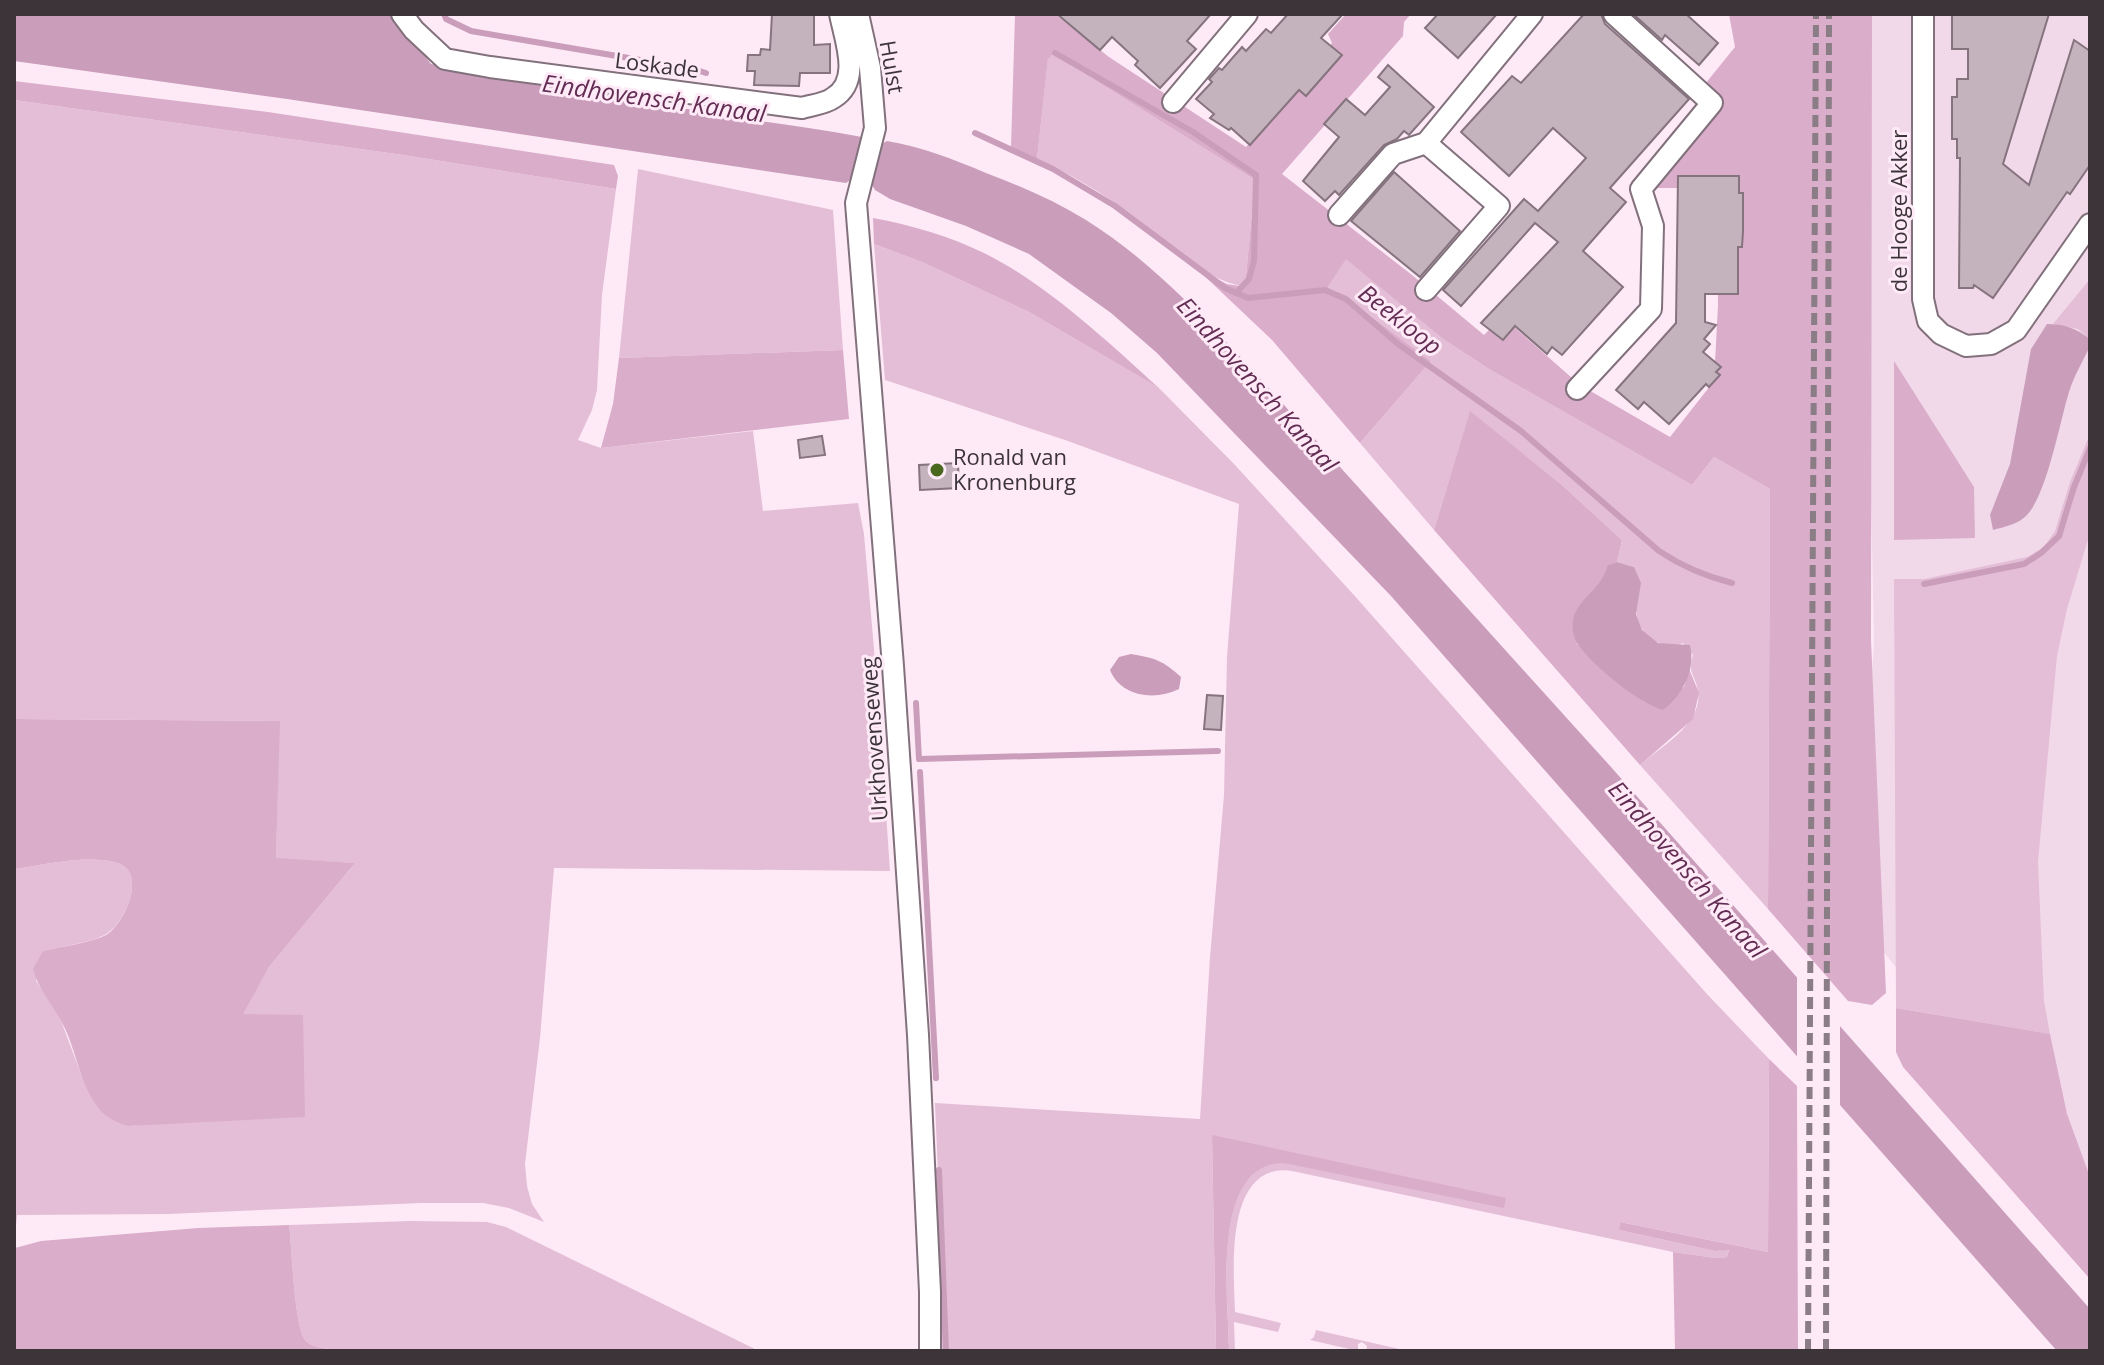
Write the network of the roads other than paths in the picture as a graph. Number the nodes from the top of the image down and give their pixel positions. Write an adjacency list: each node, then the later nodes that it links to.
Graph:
1 (402, 14): 2 (street, Loskade)
2 (840, 14)
3 (858, 14): 9 (street, Hulst)
4 (1247, 14): 8 (street)
5 (1532, 14): 10 (street)
6 (1614, 14): 14 (street)
7 (1923, 14): 12 (street, de Hooge Akker)
8 (1173, 102)
9 (875, 128): 15 (street, Urkhovenseweg)
10 (1426, 143): 11 (street); 13 (street)
11 (1339, 215)
12 (2090, 224)
13 (1426, 290)
14 (1577, 389)
15 (930, 1351)

